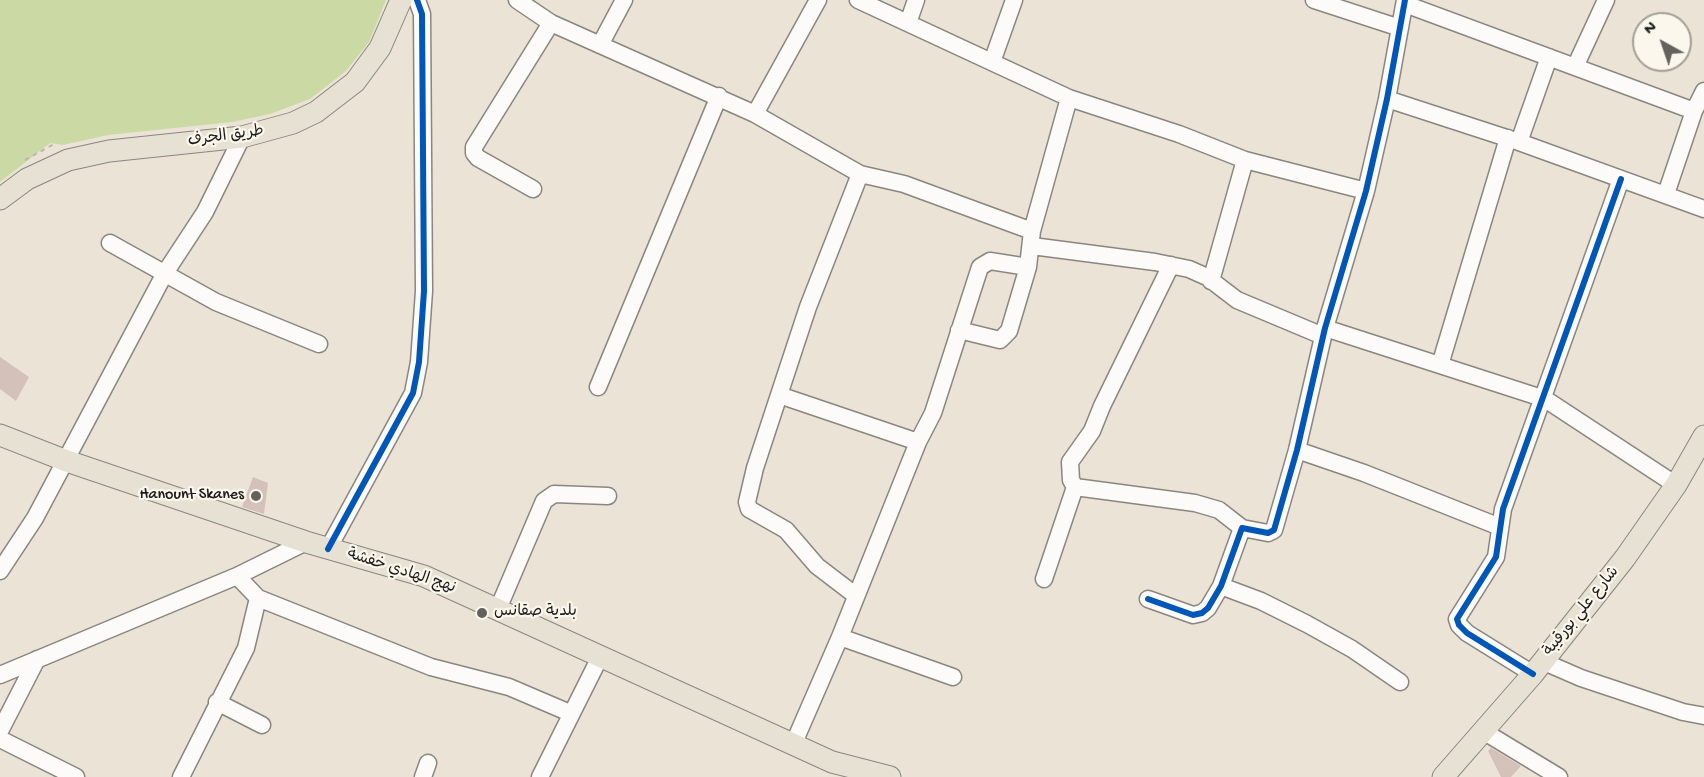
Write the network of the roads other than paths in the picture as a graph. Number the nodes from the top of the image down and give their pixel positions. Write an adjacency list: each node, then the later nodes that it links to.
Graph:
1 (401, 0): 25 (main road, طريق الجرف)
2 (417, 0): 59 (street)
3 (517, 0): 12 (street)
4 (624, 0): 15 (street)
5 (818, 0): 24 (street)
6 (858, 0): 13 (street)
7 (916, 0): 13 (street)
8 (1014, 0): 17 (street)
9 (1314, 0): 14 (street)
10 (1606, 0): 18 (street)
11 (1405, 2): 14 (street); 16 (street)
12 (551, 23): 15 (street); 30 (street)
13 (908, 23): 17 (street)
14 (1400, 28): 22 (street)
15 (600, 45): 20 (street)
16 (1549, 57): 18 (street); 26 (street)
17 (992, 62): 21 (street)
18 (1575, 67): 23 (street)
19 (1704, 91): 23 (street)
20 (719, 96): 24 (street); 45 (street)
21 (1070, 98): 27 (street); 35 (street)
22 (1387, 99): 26 (street); 31 (street)
23 (1694, 111): 32 (street)
24 (755, 114): 28 (street)
25 (242, 137): 33 (main road, طريق الجرف); 39 (street)
26 (1514, 140): 29 (street); 44 (street)
27 (1245, 160): 31 (street); 40 (street)
28 (860, 174): 35 (street); 46 (street)
29 (1621, 179): 32 (street); 47 (street)
30 (533, 189)
31 (1366, 191): 42 (street)
32 (1665, 194): 34 (street)
33 (0, 199)
34 (1704, 209)
35 (1032, 238): 37 (street); 38 (street)
36 (110, 243): 39 (street)
37 (1172, 265): 40 (street); 54 (street)
38 (1028, 267): 41 (street); 41 (street)
39 (165, 273): 43 (street); 52 (street)
40 (1211, 280): 42 (street)
41 (959, 330): 50 (street)
42 (1324, 332): 44 (street); 51 (street)
43 (319, 344)
44 (1440, 365): 47 (street)
45 (598, 387)
46 (779, 395): 50 (street); 64 (street)
47 (1545, 399): 53 (street); 56 (street)
48 (0, 435): 52 (main road, نهج الهادي خفشة)
49 (1704, 436): 53 (main road, شارع علي بورقيبة)
50 (918, 442): 64 (street)
51 (1297, 450): 56 (street); 57 (street)
52 (64, 460): 58 (main road, نهج الهادي خفشة); 60 (street)
53 (1676, 485): 71 (main road, شارع علي بورقيبة)
54 (1075, 487): 57 (street); 62 (street)
55 (608, 496): 67 (street)
56 (1500, 527): 71 (street)
57 (1242, 528): 63 (street)
58 (306, 542): 59 (main road, نهج الهادي خفشة); 61 (street)
59 (328, 549): 67 (main road, نهج الهادي خفشة)
60 (0, 571)
61 (237, 576): 65 (street); 70 (street)
62 (1044, 579)
63 (1221, 586): 66 (street); 74 (street)
64 (855, 595): 68 (street)
65 (258, 598): 75 (street); 76 (street)
66 (1148, 599)
67 (498, 609): 69 (main road, نهج الهادي خفشة)
68 (840, 638): 73 (street); 82 (street)
69 (600, 657): 76 (street); 82 (main road, نهج الهادي خفشة)
70 (37, 659): 72 (street); 79 (street)
71 (1538, 668): 77 (street); 80 (main road, شارع علي بورقيبة)
72 (0, 675)
73 (953, 677)
74 (1400, 682)
75 (217, 702): 78 (street); 85 (street)
76 (570, 713): 86 (street)
77 (1704, 716)
78 (262, 725)
79 (0, 731)
80 (1483, 731): 88 (main road, شارع علي بورقيبة); 89 (street)
81 (0, 738): 84 (street)
82 (794, 746): 83 (main road, نهج الهادي خفشة)
83 (829, 770): 87 (main road, نهج الهادي خفشة)
84 (76, 777)
85 (181, 777)
86 (540, 777)
87 (890, 777)
88 (1443, 777)
89 (1559, 777)

